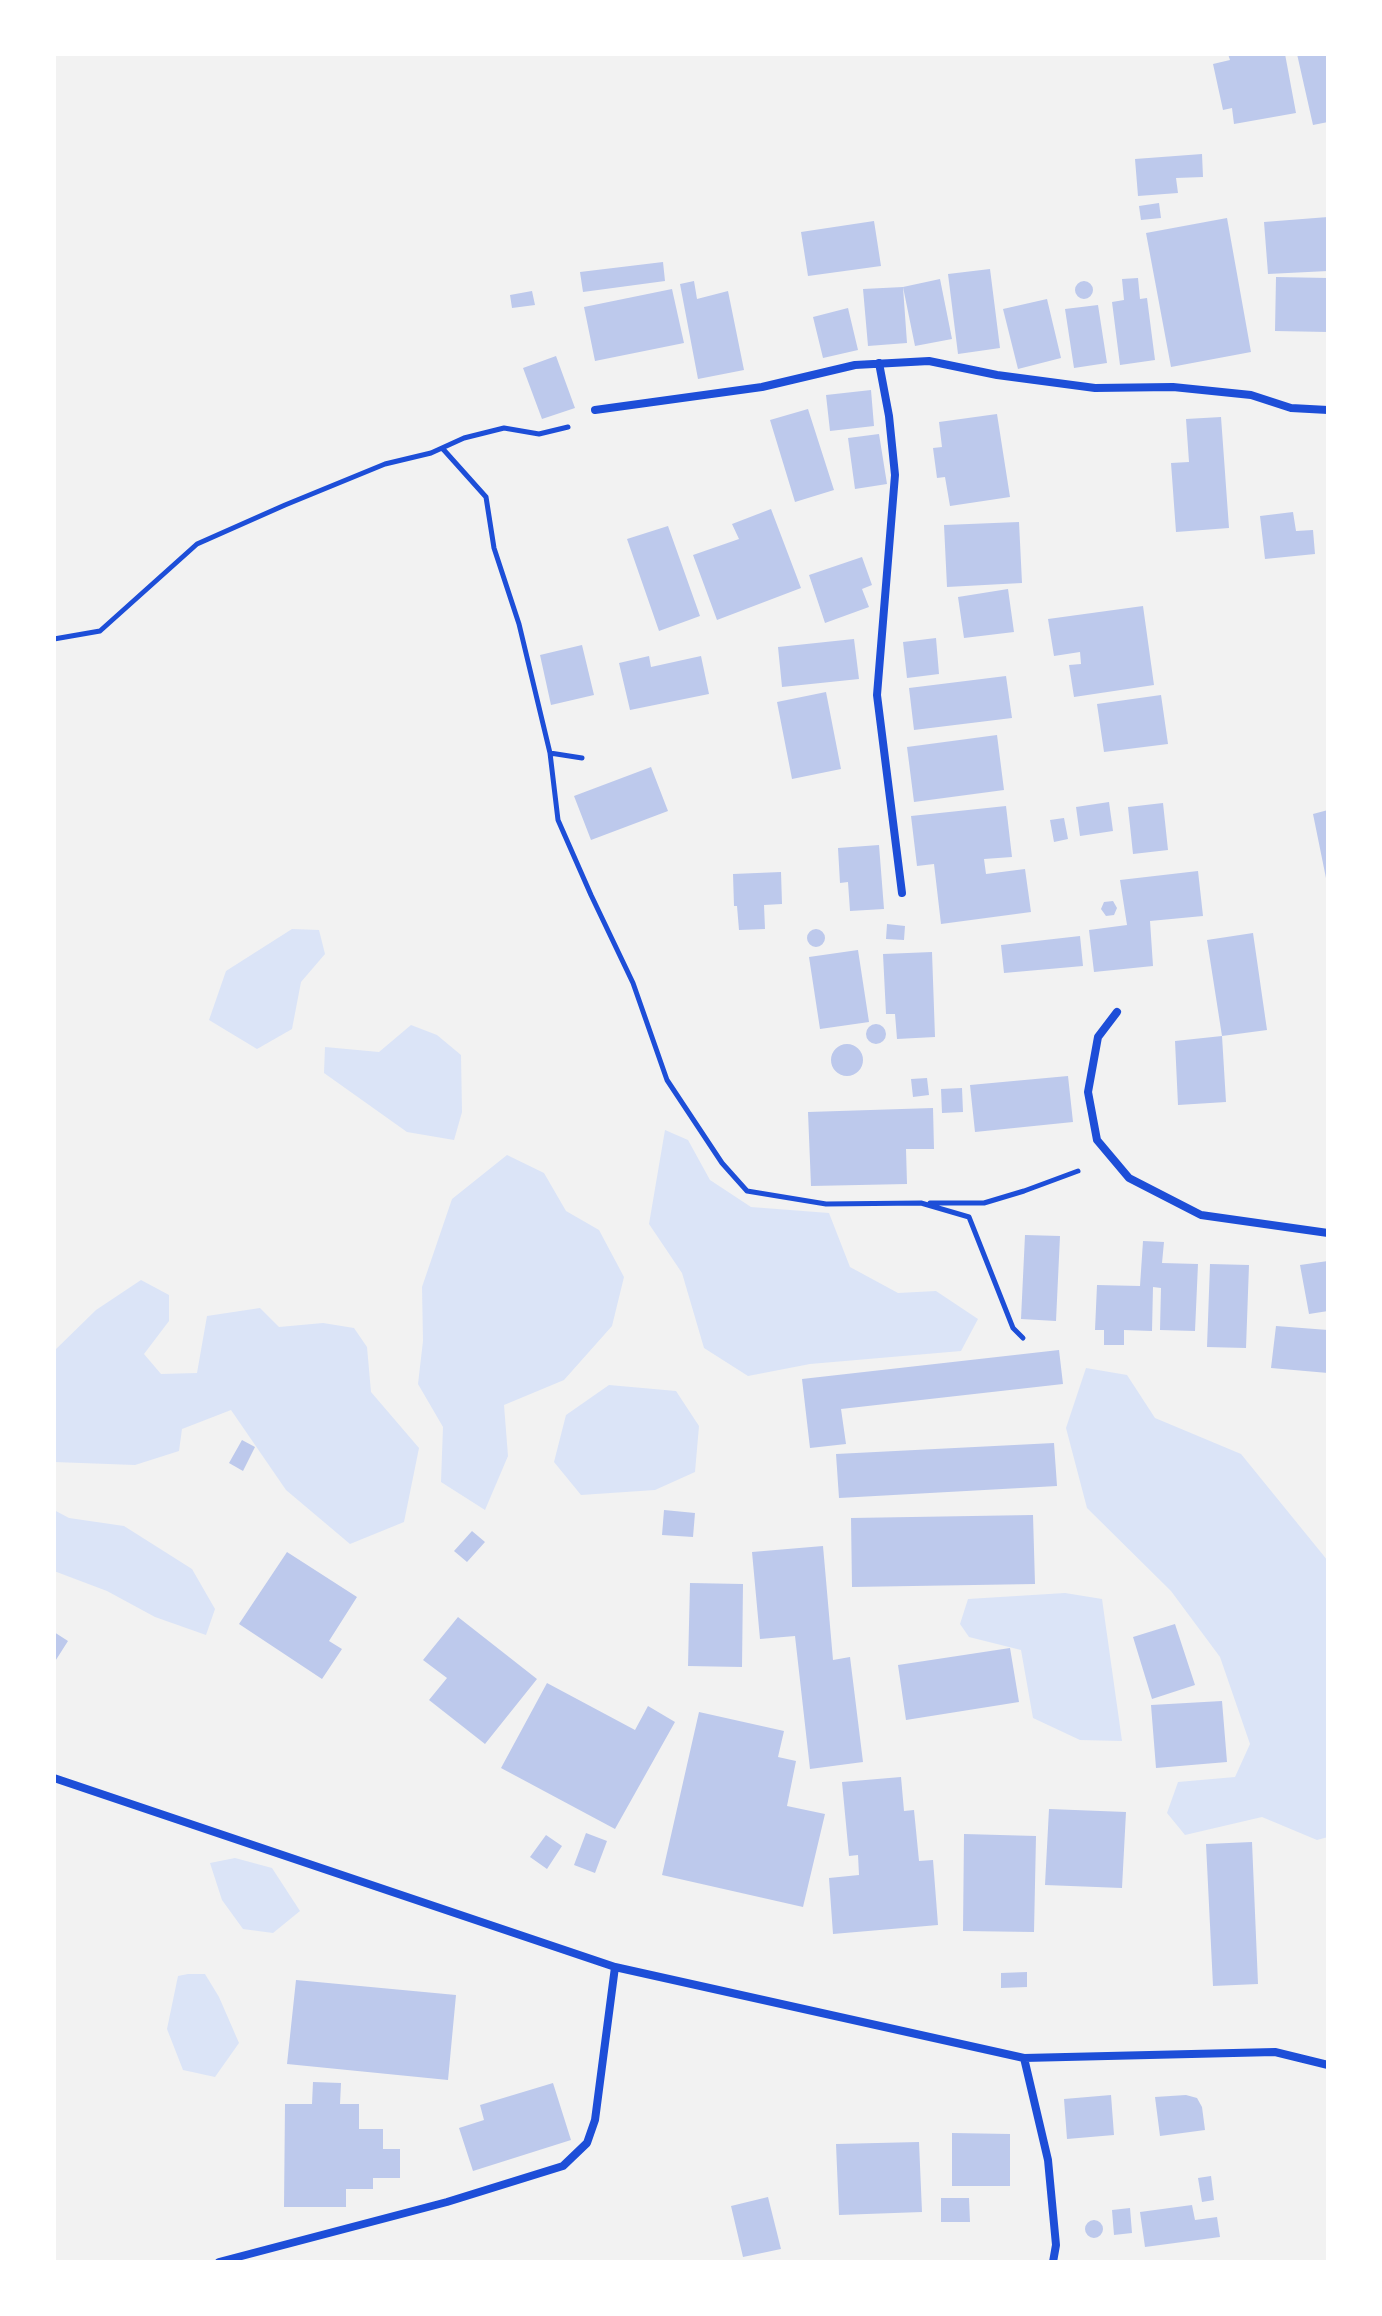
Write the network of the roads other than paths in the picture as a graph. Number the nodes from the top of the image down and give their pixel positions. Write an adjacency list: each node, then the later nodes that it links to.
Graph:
1 (879, 363): 2 (street); 3 (street); 4 (street)
2 (595, 410)
3 (1328, 410)
4 (902, 893)
5 (1117, 1012): 6 (street)
6 (1328, 1233)
7 (54, 1778): 8 (street)
8 (615, 1967): 9 (street); 11 (street)
9 (1024, 2058): 10 (street); 12 (street)
10 (1328, 2065)
11 (219, 2262)
12 (1053, 2262)

